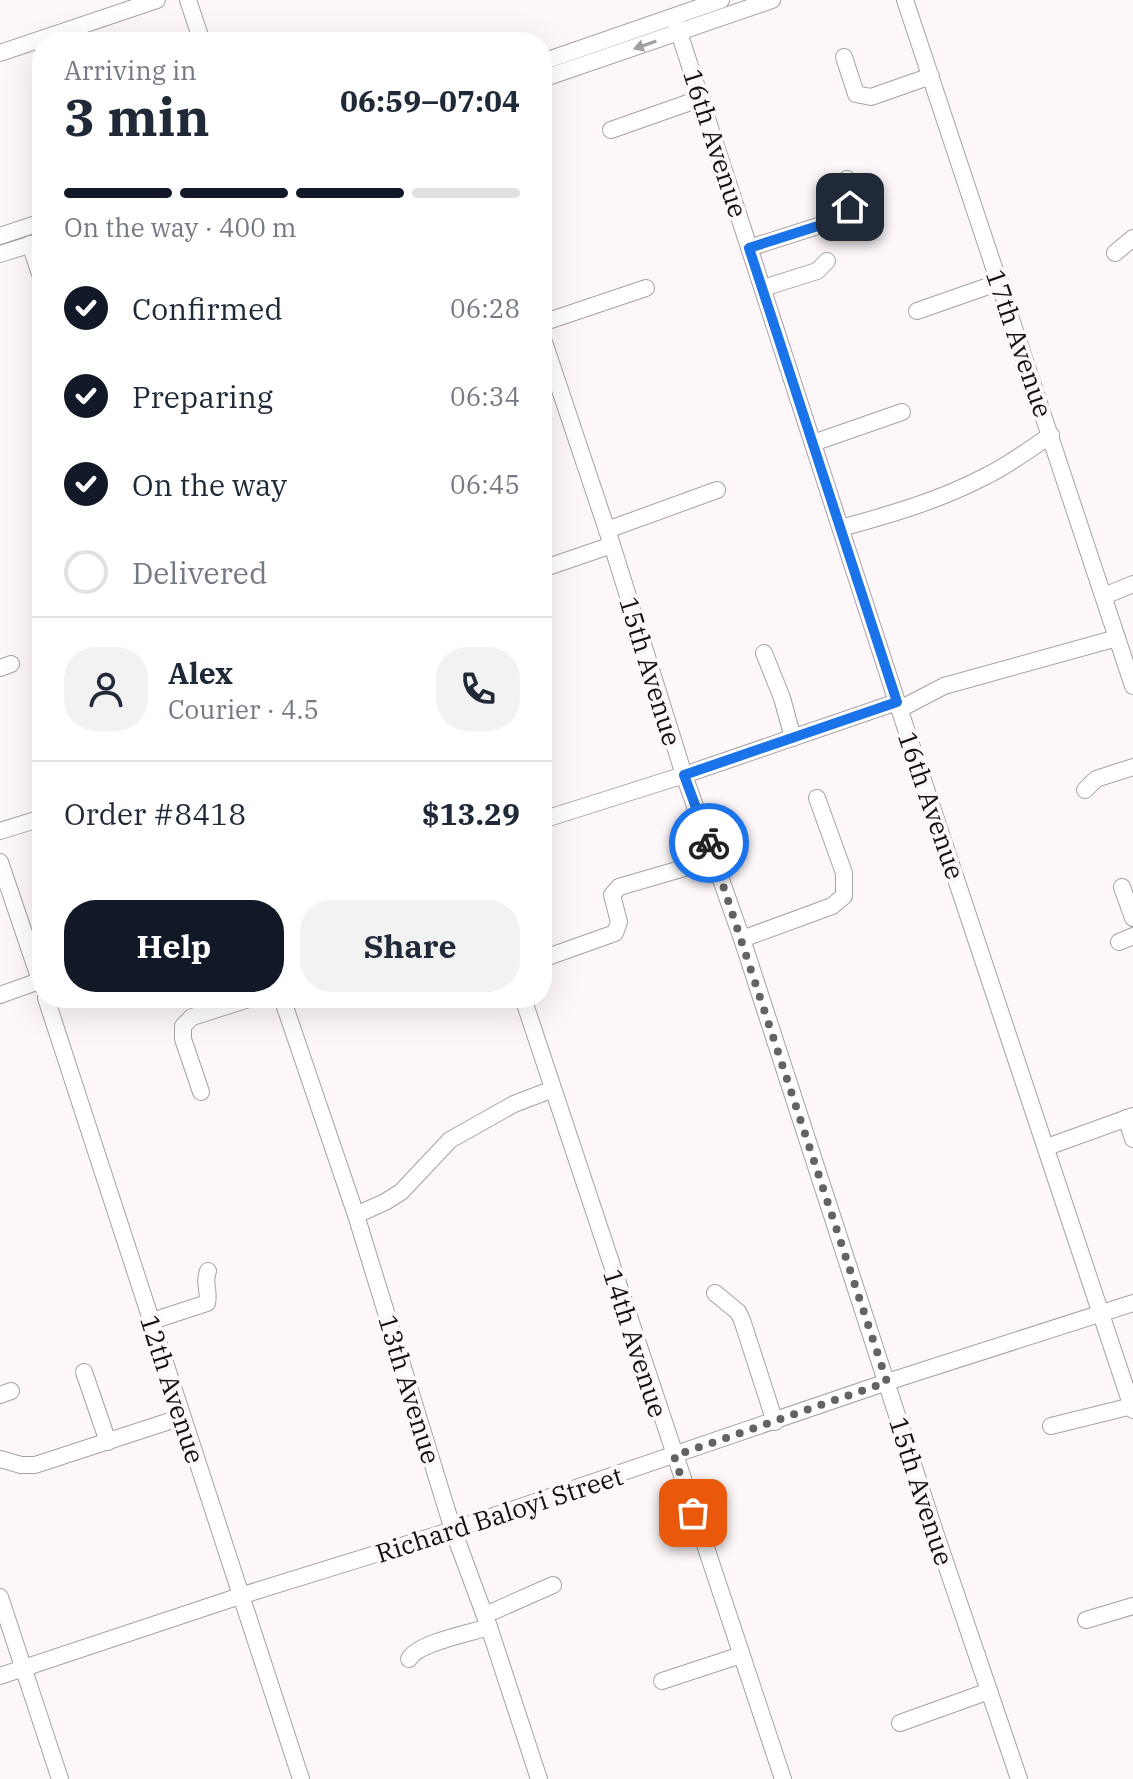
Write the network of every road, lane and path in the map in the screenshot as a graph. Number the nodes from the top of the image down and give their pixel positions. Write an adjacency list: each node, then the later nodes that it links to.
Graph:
1 (157, 0): 7 (street)
2 (188, 0): 8 (street)
3 (721, 0): 6 (street)
4 (772, 0): 6 (street)
5 (905, 0): 14 (street, 17th Avenue)
6 (677, 25): 12 (street); 13 (street, one-way to 13); 15 (street, 16th Avenue)
7 (62, 32)
8 (199, 32)
9 (32, 42): 10 (street)
10 (0, 53)
11 (844, 57): 14 (street)
12 (552, 59)
13 (552, 75)
14 (931, 76): 26 (street, 17th Avenue)
15 (702, 98): 16 (street); 22 (street, 16th Avenue)
16 (611, 130)
17 (847, 179): 22 (street)
18 (32, 225): 19 (street)
19 (0, 236)
20 (1133, 238): 23 (street)
21 (32, 243): 24 (street)
22 (749, 248): 28 (street, 16th Avenue)
23 (1115, 253)
24 (0, 254)
25 (827, 261): 28 (street)
26 (1000, 282): 29 (street); 33 (street, 17th Avenue)
27 (646, 288): 30 (street)
28 (763, 288): 34 (street, 16th Avenue)
29 (917, 311)
30 (552, 320)
31 (552, 376): 37 (street, 15th Avenue)
32 (902, 412): 34 (street)
33 (1051, 435): 36 (street); 40 (street, 17th Avenue)
34 (813, 443): 36 (street, 16th Avenue)
35 (717, 490): 37 (street)
36 (841, 528): 44 (street, 16th Avenue)
37 (610, 538): 38 (street); 47 (street, 15th Avenue)
38 (552, 564)
39 (1133, 584): 40 (street)
40 (1104, 596): 41 (street, 17th Avenue)
41 (1117, 638): 43 (street, 17th Avenue); 44 (street)
42 (764, 653): 45 (street)
43 (1133, 686)
44 (898, 705): 45 (street); 70 (street, 16th Avenue)
45 (793, 738): 47 (street)
46 (1133, 767): 48 (street)
47 (684, 775): 50 (street); 53 (street, 15th Avenue)
48 (1085, 790)
49 (817, 798): 57 (street)
50 (552, 817)
51 (32, 821): 52 (street)
52 (0, 831)
53 (715, 859): 57 (street, 15th Avenue); 58 (street)
54 (0, 862): 59 (street)
55 (1122, 887): 56 (street)
56 (1133, 918)
57 (742, 939): 78 (street, 15th Avenue)
58 (552, 955)
59 (32, 956)
60 (32, 986): 61 (street)
61 (0, 995)
62 (49, 1008): 76 (street, 12th Avenue)
63 (220, 1008): 67 (street)
64 (285, 1008): 71 (street, 13th Avenue)
65 (526, 1008): 66 (street, 14th Avenue)
66 (553, 1089): 71 (street); 84 (street, 14th Avenue)
67 (201, 1092)
68 (1129, 1117): 69 (street); 70 (street)
69 (1133, 1139)
70 (1047, 1147): 75 (street, 16th Avenue)
71 (356, 1215): 86 (street, 13th Avenue)
72 (208, 1271): 76 (street)
73 (715, 1293): 81 (street)
74 (1133, 1303): 75 (street, Richard Baloyi Street)
75 (1101, 1313): 78 (street, Richard Baloyi Street); 79 (street, 16th Avenue)
76 (152, 1321): 80 (street, 12th Avenue)
77 (84, 1372): 83 (street)
78 (887, 1382): 81 (street, Richard Baloyi Street); 98 (street, 15th Avenue)
79 (1132, 1408): 82 (street)
80 (182, 1417): 83 (street); 88 (street, 12th Avenue)
81 (775, 1422): 84 (street, Richard Baloyi Street)
82 (1051, 1426)
83 (108, 1442): 85 (street)
84 (674, 1456): 86 (street, Richard Baloyi Street); 93 (street, 14th Avenue)
85 (0, 1459)
86 (453, 1530): 88 (street, Richard Baloyi Street); 92 (street, 13th Avenue)
87 (553, 1585): 92 (street)
88 (240, 1596): 95 (street, Richard Baloyi Street); 101 (street, 12th Avenue)
89 (0, 1597): 95 (street)
90 (1133, 1606): 91 (street)
91 (1086, 1620)
92 (487, 1621): 94 (street); 102 (street, 13th Avenue)
93 (741, 1655): 97 (street); 103 (street, 14th Avenue)
94 (409, 1659)
95 (23, 1668): 96 (street, Richard Baloyi Street); 100 (street)
96 (0, 1676)
97 (662, 1681)
98 (989, 1691): 99 (street); 104 (street, 15th Avenue)
99 (900, 1723)
100 (60, 1779)
101 (301, 1779)
102 (539, 1779)
103 (783, 1779)
104 (1019, 1779)

